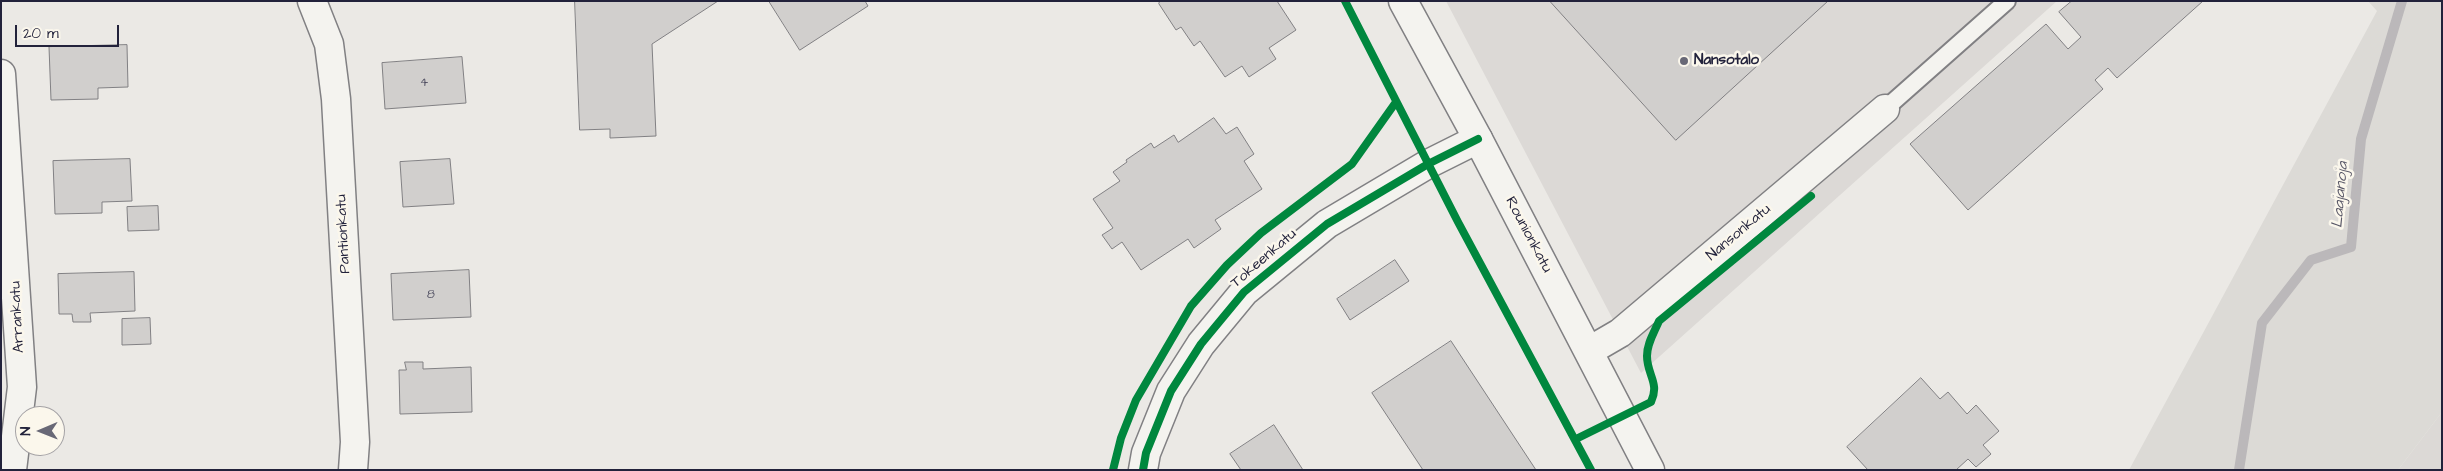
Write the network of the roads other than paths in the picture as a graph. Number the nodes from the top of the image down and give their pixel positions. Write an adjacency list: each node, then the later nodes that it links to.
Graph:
1 (312, 1): 11 (street, Pantionkatu)
2 (1403, 1): 6 (street, Rounionkatu)
3 (2007, 1): 5 (lane)
4 (1, 74): 10 (street, Arrankatu)
5 (1886, 109): 7 (street, Nansonkatu)
6 (1478, 139): 7 (street, Rounionkatu); 12 (street, Tokeenkatu)
7 (1589, 351): 13 (street, Rounionkatu)
8 (1, 469): 9 (street)
9 (6, 470)
10 (12, 470)
11 (353, 470)
12 (1143, 470)
13 (1650, 470)

